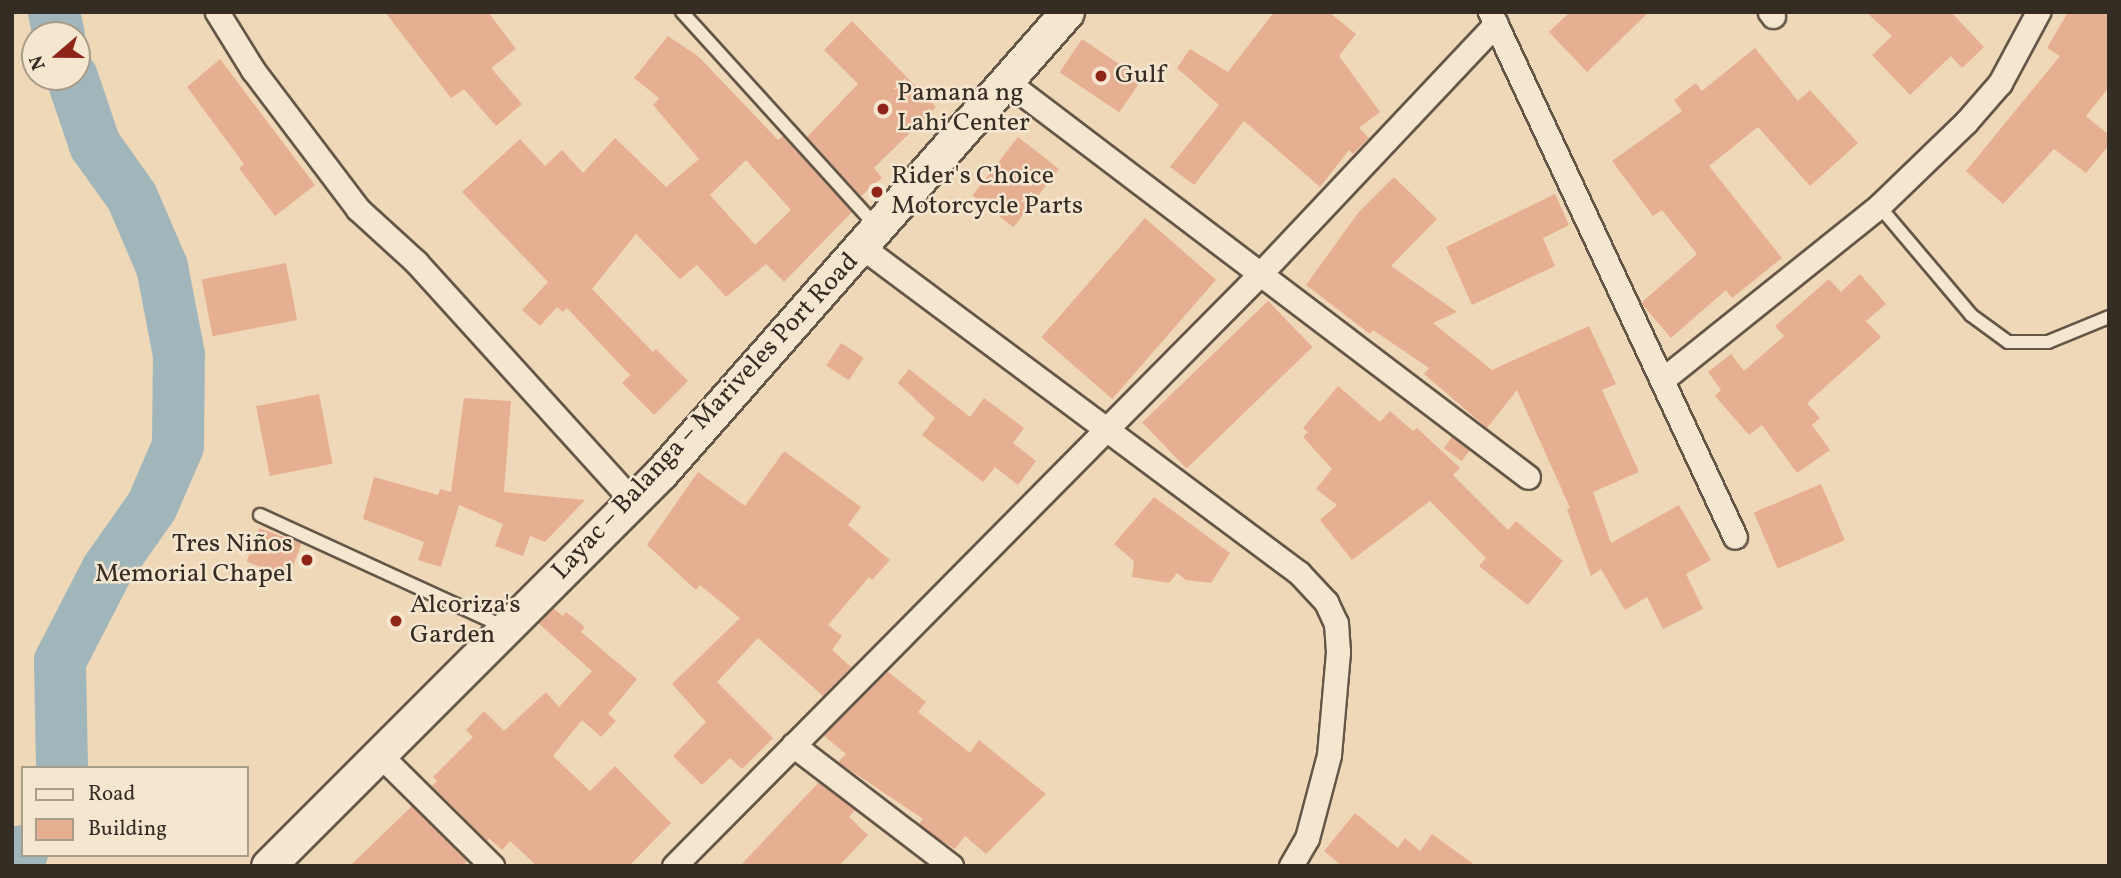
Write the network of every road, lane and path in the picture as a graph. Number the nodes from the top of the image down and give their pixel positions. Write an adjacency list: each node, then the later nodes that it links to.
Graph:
1 (216, 12): 14 (street)
2 (681, 12): 8 (lane)
3 (1068, 12): 6 (main road, Layac – Balanga – Mariveles Port Road)
4 (2038, 12): 7 (street)
5 (1494, 16): 9 (street); 11 (street)
6 (1006, 81): 8 (main road, Layac – Balanga – Mariveles Port Road); 9 (street)
7 (1879, 206): 10 (lane); 11 (street)
8 (870, 237): 12 (street); 14 (main road, Layac – Balanga – Mariveles Port Road)
9 (1260, 274): 12 (street); 13 (street)
10 (2109, 317)
11 (1662, 380): 16 (street)
12 (1105, 430): 18 (street); 20 (street)
13 (1528, 477)
14 (634, 502): 17 (main road, Layac – Balanga – Mariveles Port Road)
15 (260, 515): 17 (lane)
16 (1735, 537)
17 (508, 629): 19 (main road, Layac – Balanga – Mariveles Port Road)
18 (793, 745): 23 (street); 24 (street)
19 (380, 755): 21 (main road, Layac – Balanga – Mariveles Port Road); 22 (street)
20 (1299, 863)
21 (268, 866)
22 (492, 866)
23 (674, 866)
24 (951, 866)

